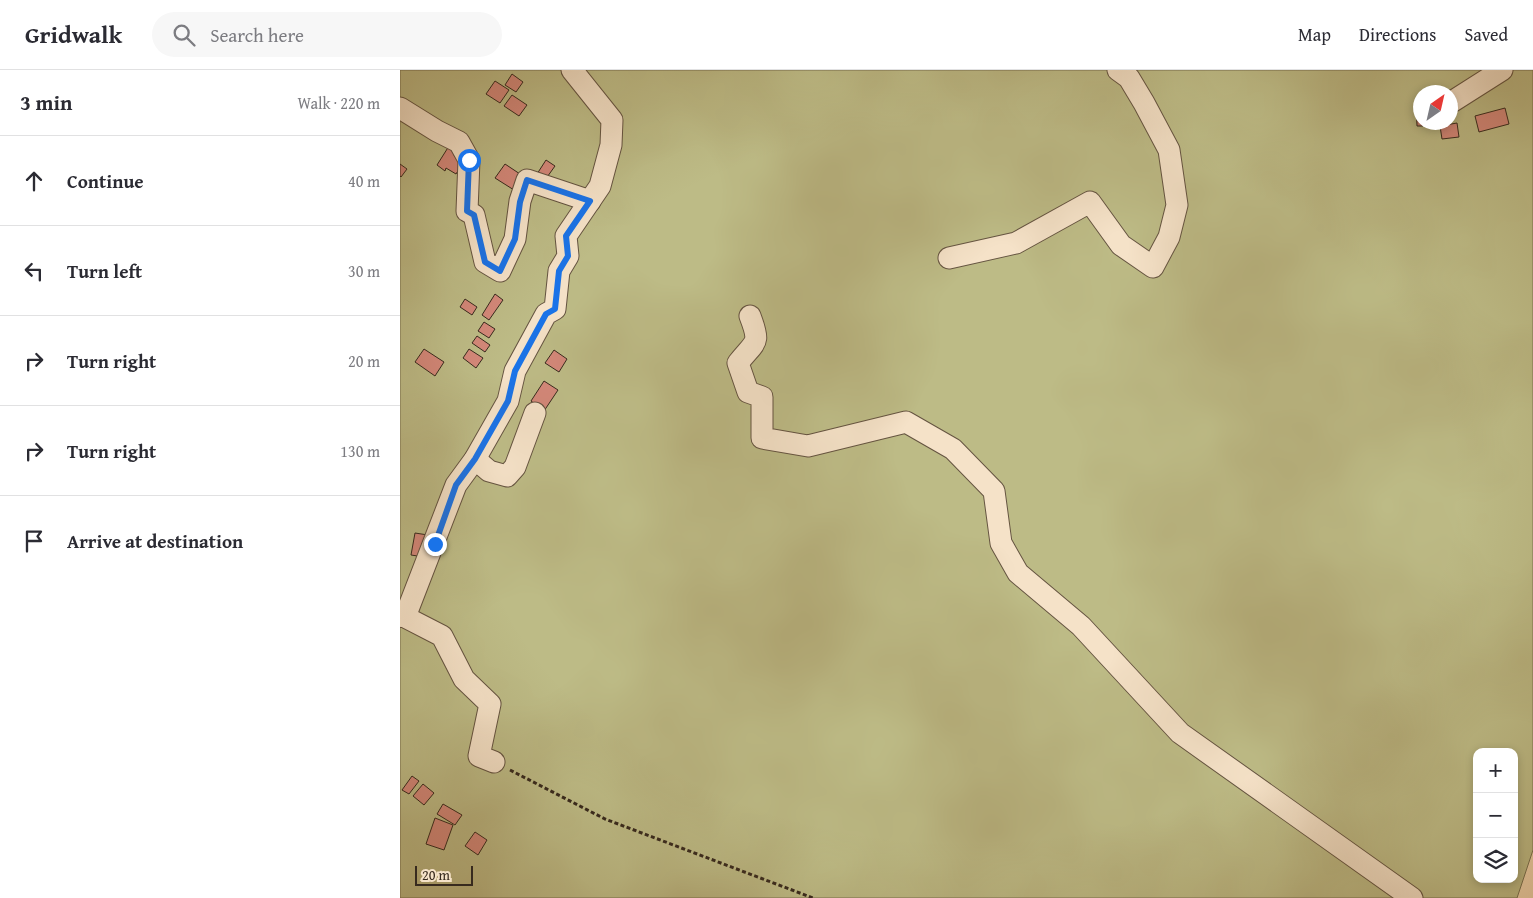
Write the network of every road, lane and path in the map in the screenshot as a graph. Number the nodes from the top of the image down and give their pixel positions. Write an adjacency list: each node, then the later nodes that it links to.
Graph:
1 (572, 70): 6 (street)
2 (1118, 70): 7 (street)
3 (1502, 70): 4 (street)
4 (1458, 98)
5 (400, 108): 6 (street)
6 (590, 201): 10 (street)
7 (949, 258)
8 (750, 316): 14 (street)
9 (536, 413): 10 (street)
10 (475, 459): 11 (street)
11 (403, 616): 12 (street)
12 (494, 762): 13 (path)
13 (813, 898)
14 (1412, 898)

